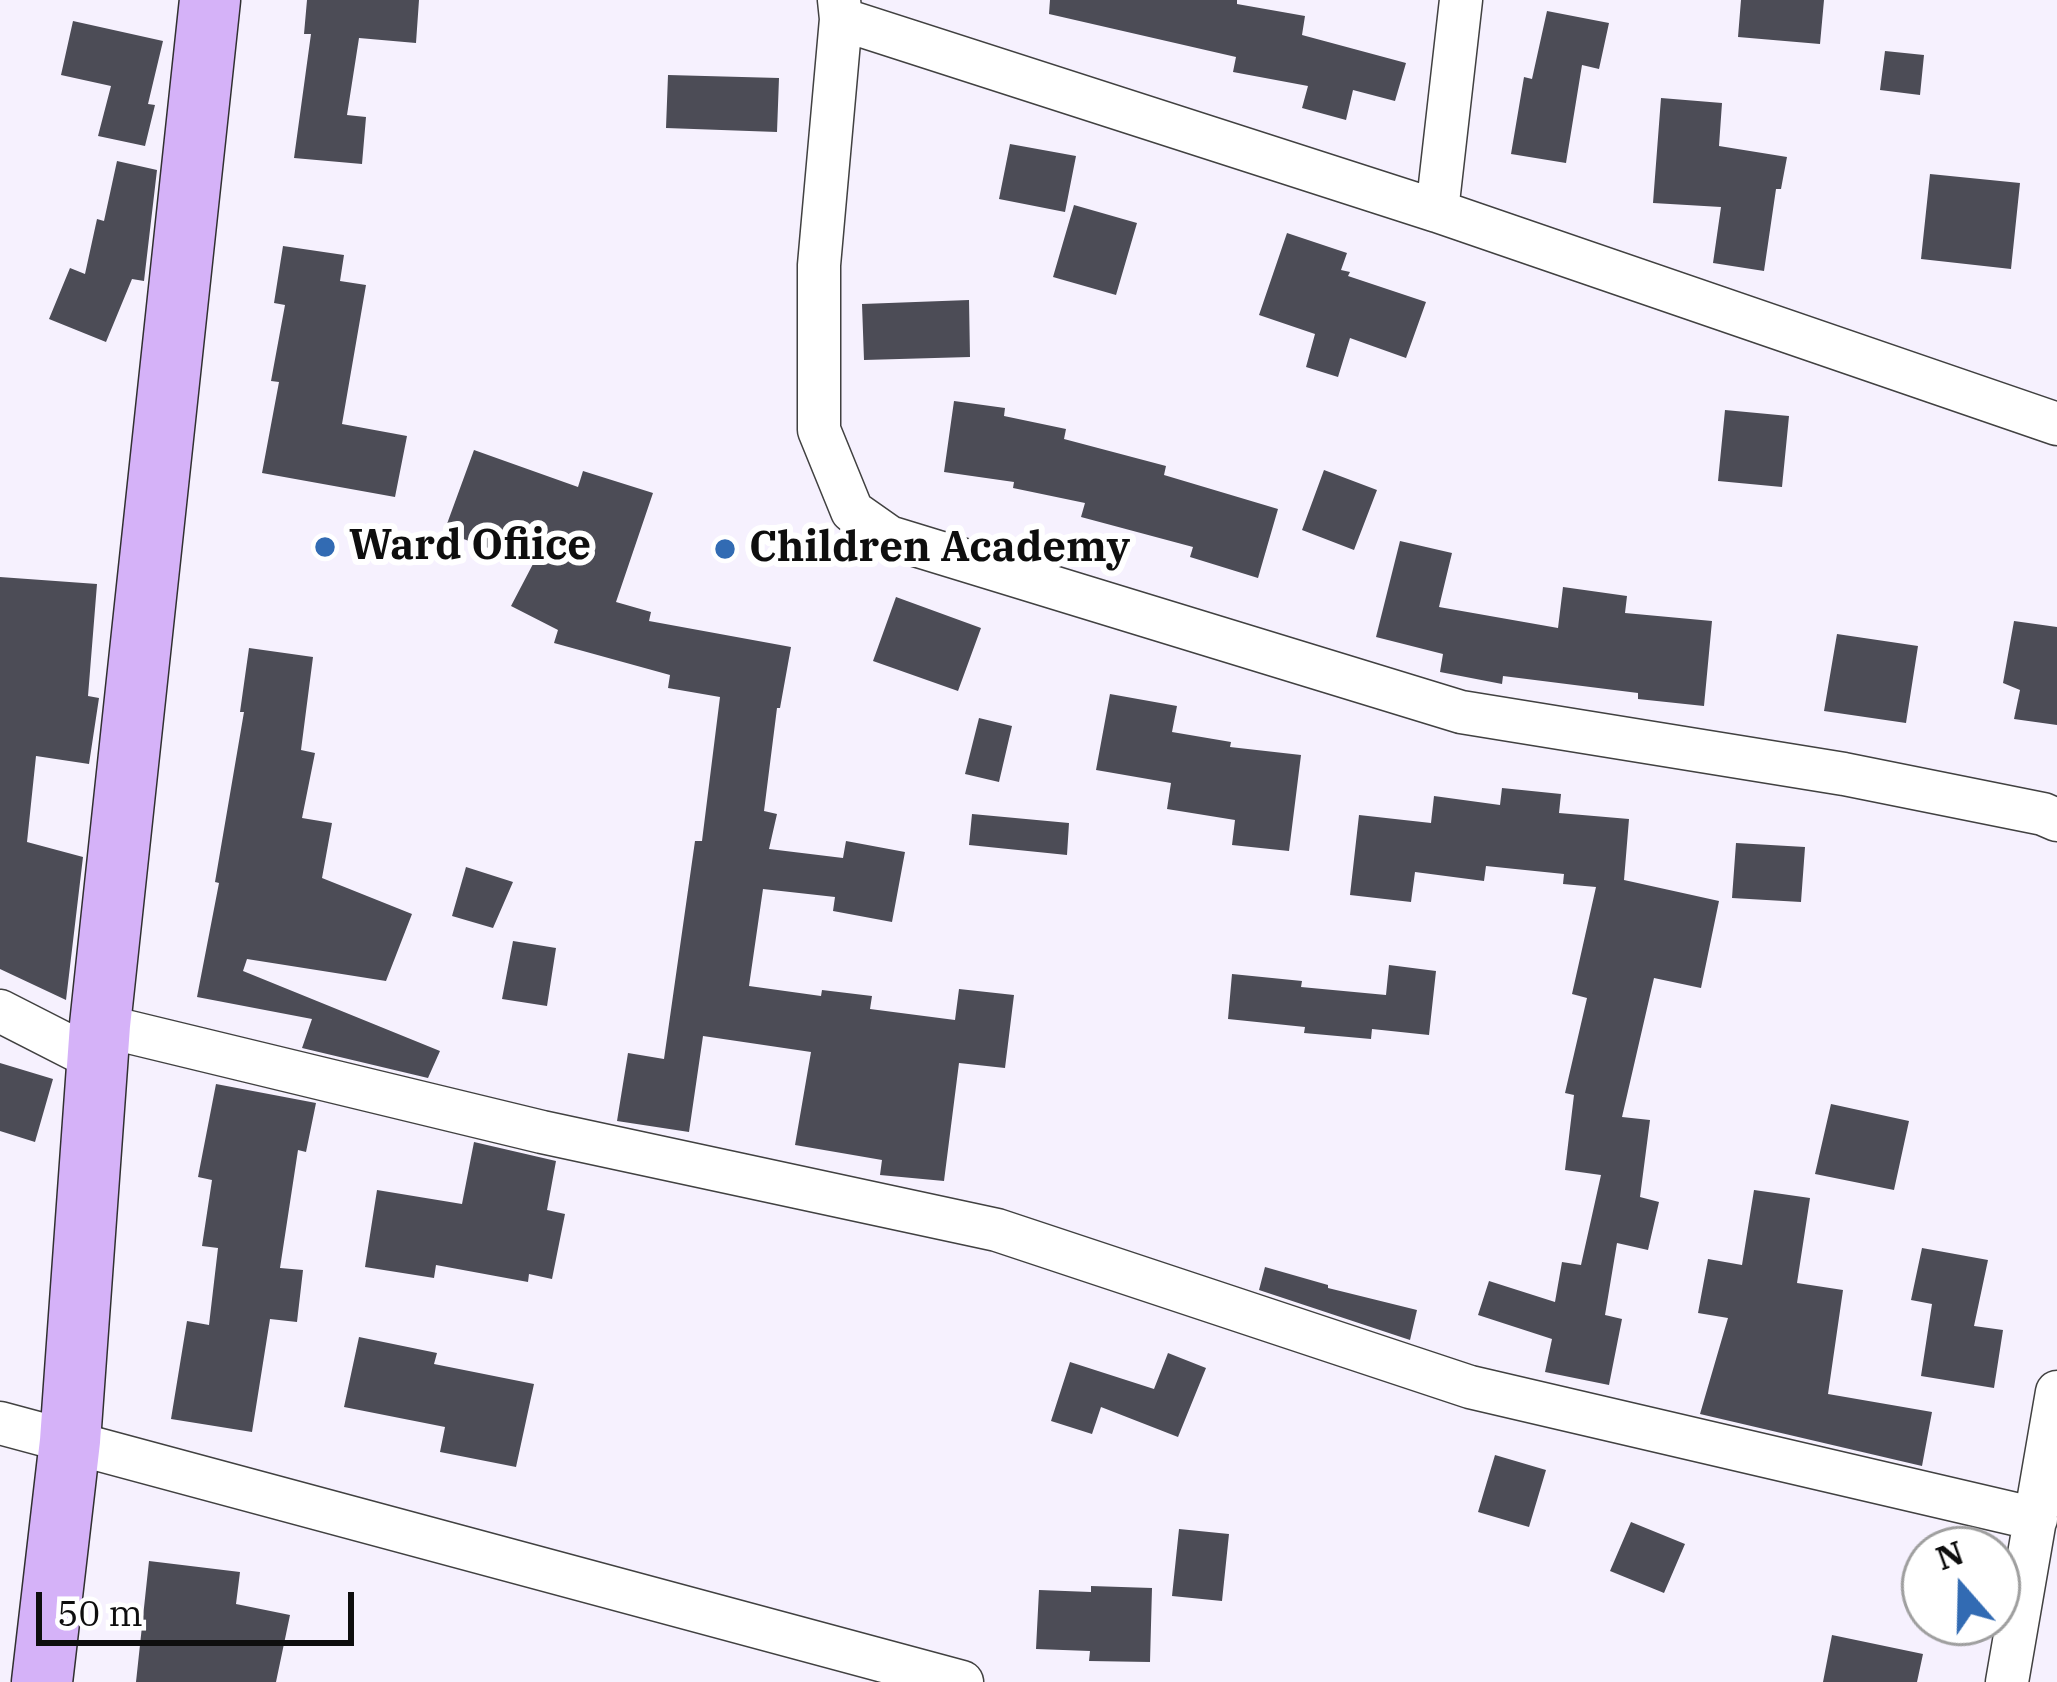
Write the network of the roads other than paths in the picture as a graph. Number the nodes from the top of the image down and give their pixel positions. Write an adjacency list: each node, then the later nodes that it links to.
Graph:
1 (210, 0): 8 (street)
2 (1461, 0): 4 (street)
3 (840, 9): 4 (street); 6 (street)
4 (1437, 211): 5 (street)
5 (2057, 424)
6 (2057, 820)
7 (0, 1011): 8 (street)
8 (99, 1043): 11 (street); 12 (street)
9 (2057, 1392): 12 (street)
10 (0, 1423): 11 (street)
11 (70, 1441): 13 (street); 14 (street)
12 (2036, 1519): 15 (street)
13 (42, 1682)
14 (962, 1682)
15 (2007, 1682)

